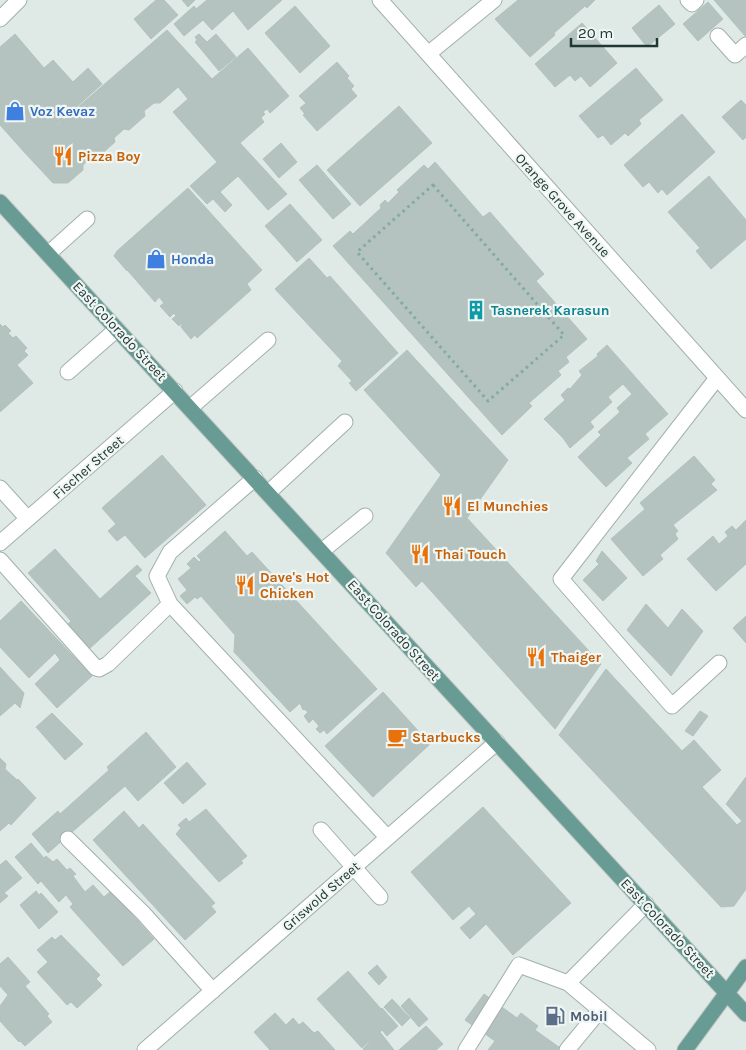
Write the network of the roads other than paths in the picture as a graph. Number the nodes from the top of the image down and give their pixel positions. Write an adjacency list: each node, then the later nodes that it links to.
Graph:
1 (19, 0): 6 (street)
2 (380, 0): 9 (street, Orange Grove Avenue)
3 (494, 0): 9 (street)
4 (688, 0): 5 (street)
5 (696, 0)
6 (0, 19)
7 (718, 36): 8 (street)
8 (746, 45)
9 (428, 54): 16 (street, Orange Grove Avenue)
10 (0, 202): 12 (main road, East Colorado Street)
11 (86, 219): 12 (street)
12 (48, 254): 13 (main road, East Colorado Street)
13 (117, 329): 15 (street); 17 (main road, East Colorado Street)
14 (268, 340): 18 (street)
15 (68, 372)
16 (717, 378): 19 (street, Orange Grove Avenue); 30 (street)
17 (175, 391): 18 (main road, East Colorado Street); 25 (street, Fischer Street)
18 (190, 408): 21 (main road, East Colorado Street)
19 (746, 410)
20 (345, 422): 23 (street)
21 (255, 478): 23 (main road, East Colorado Street); 29 (street)
22 (0, 488): 25 (street)
23 (268, 493): 27 (main road, East Colorado Street)
24 (365, 516): 27 (street)
25 (28, 519): 26 (street, Fischer Street)
26 (0, 543)
27 (322, 552): 31 (main road, East Colorado Street)
28 (0, 560): 29 (street)
29 (170, 604): 33 (street)
30 (719, 663)
31 (497, 742): 33 (street, Griswold Street); 37 (main road, East Colorado Street)
32 (321, 830): 35 (street)
33 (387, 837): 35 (street, Griswold Street)
34 (68, 839): 40 (street)
35 (354, 867): 36 (street); 40 (street, Griswold Street)
36 (380, 897)
37 (646, 904): 39 (street); 41 (main road, East Colorado Street)
38 (746, 967): 41 (main road)
39 (568, 983): 42 (street); 45 (street)
40 (213, 991): 44 (street, Griswold Street)
41 (728, 993): 43 (main road, East Colorado Street); 48 (main road)
42 (600, 1010): 46 (street); 47 (street)
43 (746, 1014)
44 (145, 1050)
45 (466, 1050)
46 (567, 1050)
47 (648, 1050)
48 (685, 1050)

